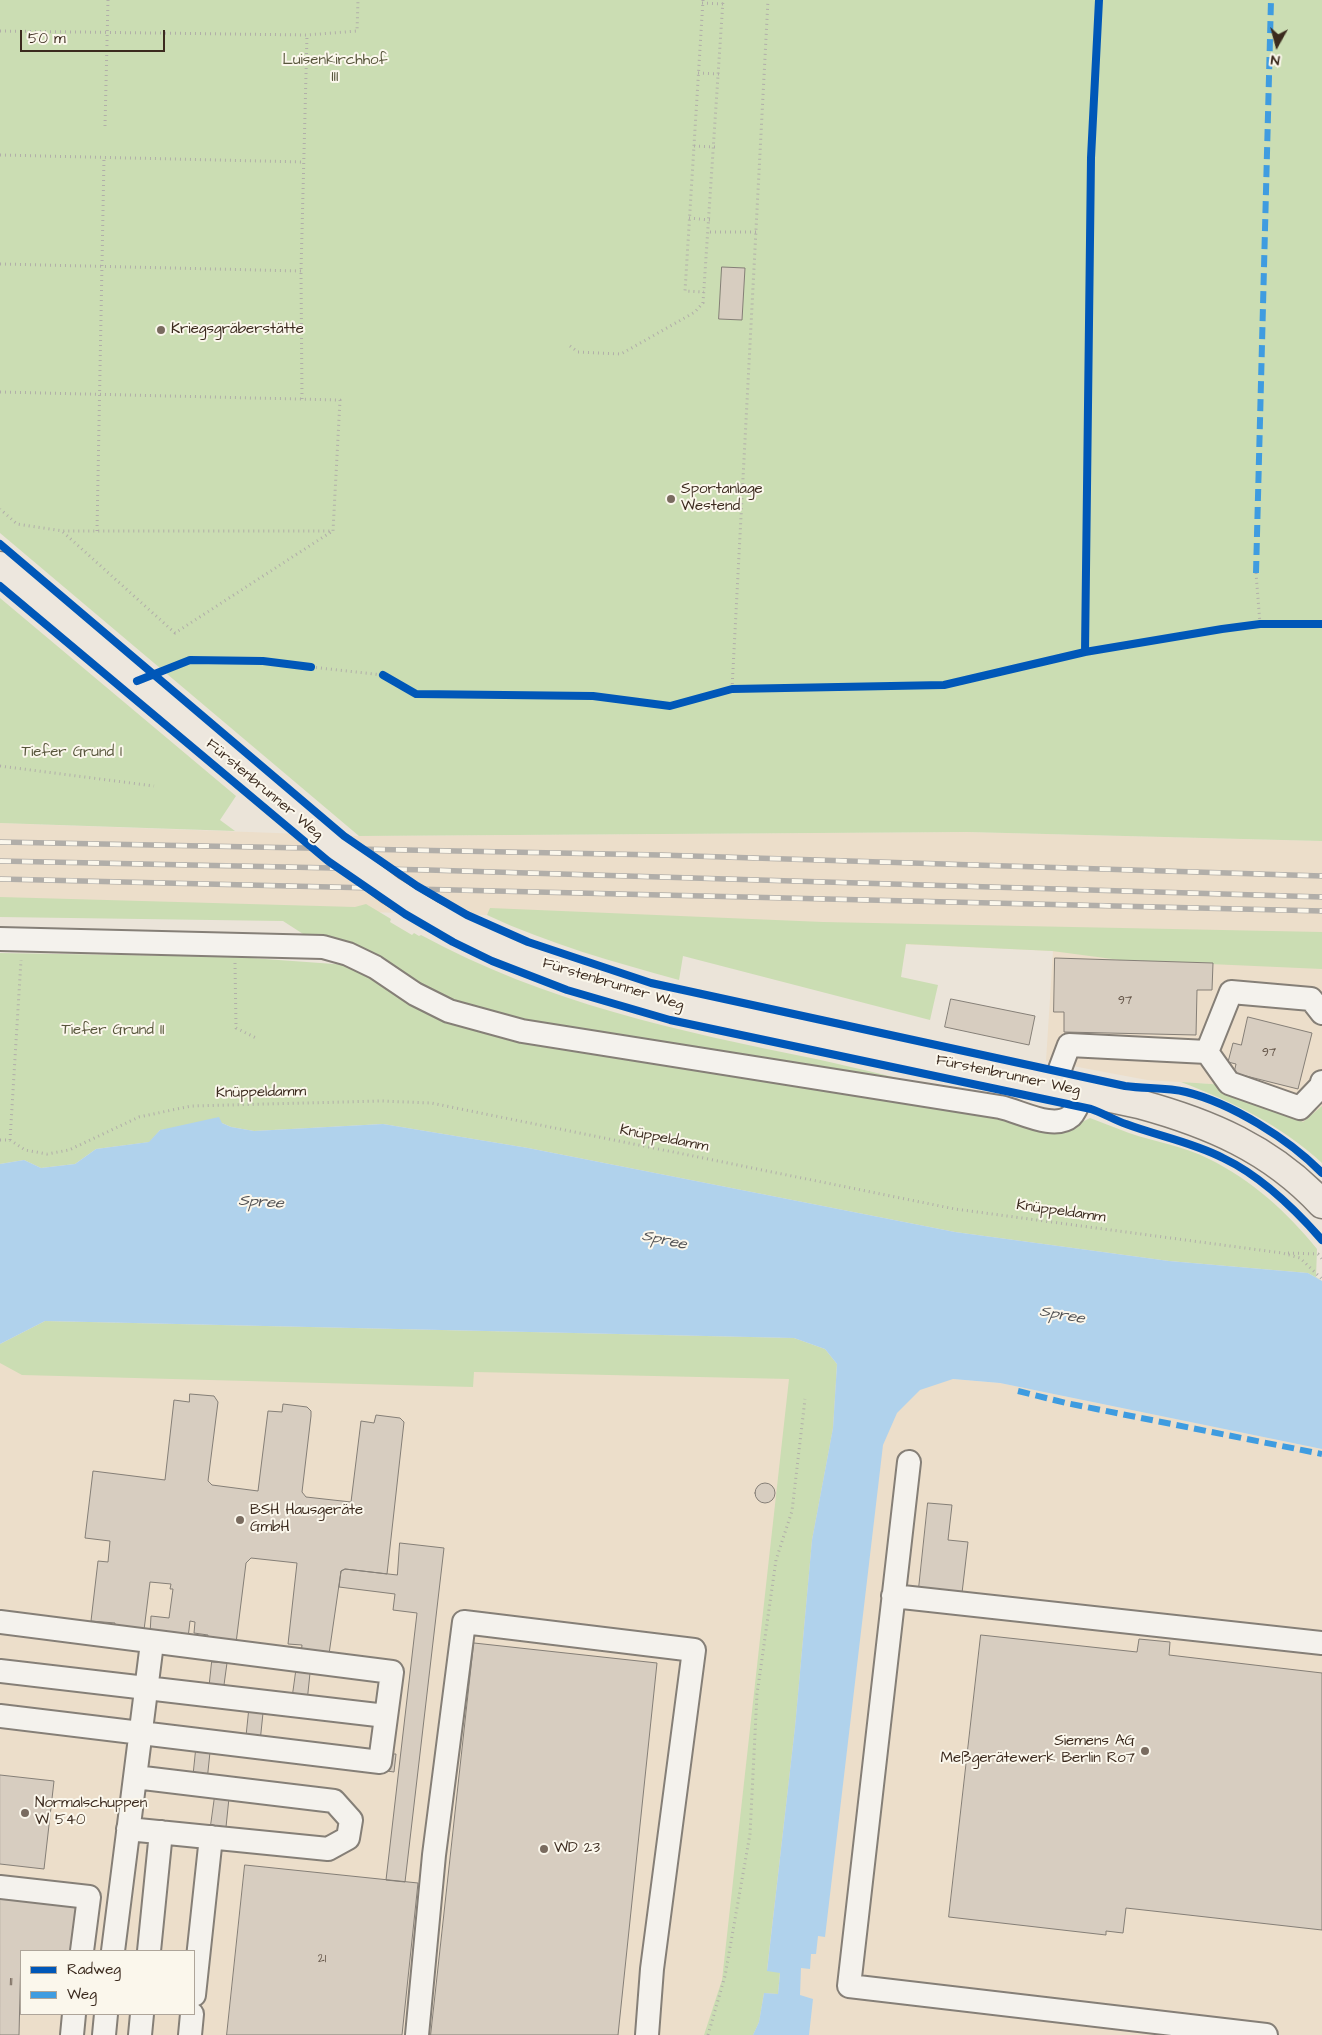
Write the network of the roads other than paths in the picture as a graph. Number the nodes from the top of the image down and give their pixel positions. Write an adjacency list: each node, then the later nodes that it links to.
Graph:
1 (0, 566): 6 (main road, Fürstenbrunner Weg, bridge)
2 (0, 939): 7 (lane)
3 (1322, 1013): 4 (lane)
4 (1206, 1052): 5 (lane); 6 (lane)
5 (1322, 1082)
6 (1054, 1086): 7 (main road, Fürstenbrunner Weg)
7 (1083, 1091): 8 (main road, Fürstenbrunner Weg)
8 (1322, 1204)
9 (909, 1462): 10 (lane)
10 (892, 1596): 13 (lane); 38 (lane)
11 (0, 1622): 12 (lane)
12 (152, 1643): 15 (lane); 17 (lane)
13 (1322, 1643)
14 (0, 1671): 15 (lane)
15 (146, 1688): 17 (lane); 18 (lane)
16 (0, 1716): 18 (lane)
17 (386, 1716): 18 (lane)
18 (140, 1733): 19 (lane)
19 (135, 1777): 20 (lane); 22 (lane)
20 (128, 1829): 21 (lane); 25 (lane)
21 (162, 1832): 22 (lane); 26 (lane)
22 (211, 1837): 27 (lane)
23 (0, 1887): 24 (lane)
24 (82, 1950)
25 (113, 1950)
26 (149, 1950)
27 (195, 1986)
28 (74, 2015): 32 (lane)
29 (106, 2015): 33 (lane)
30 (142, 2015): 34 (lane)
31 (192, 2015): 35 (lane)
32 (72, 2035)
33 (104, 2035)
34 (140, 2035)
35 (190, 2035)
36 (417, 2035): 37 (lane)
37 (647, 2035)
38 (1266, 2035)

